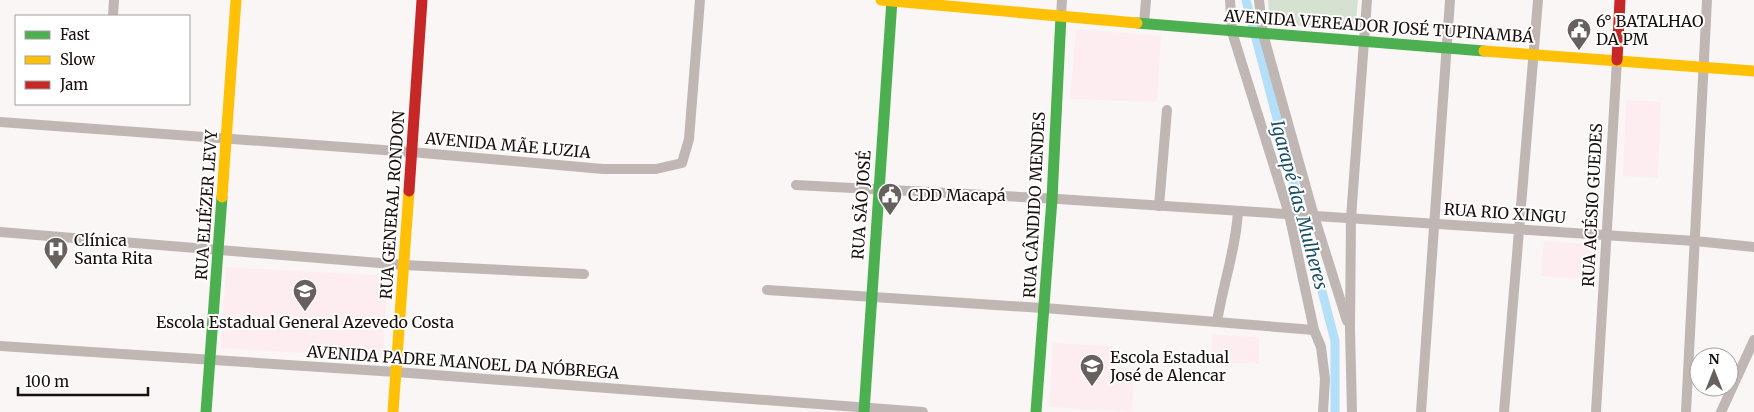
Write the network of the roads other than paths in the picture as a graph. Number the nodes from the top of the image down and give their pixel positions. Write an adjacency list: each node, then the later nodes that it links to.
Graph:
1 (114, 0): 15 (street)
2 (236, 0): 28 (street, RUA ELIÉZER LEVY)
3 (422, 0): 29 (street, RUA GENERAL RONDON)
4 (700, 0): 29 (street, AVENIDA MÃE LUZIA)
5 (889, 0): 16 (street, AVENIDA VEREADOR JOSÉ TUPINAMBÁ); 31 (street, RUA SÃO JOSÉ)
6 (1062, 0): 16 (street, RUA CÂNDIDO MENDES)
7 (1146, 0): 17 (street)
8 (1230, 0): 18 (street)
9 (1259, 0): 19 (street)
10 (1367, 0): 20 (street)
11 (1450, 0): 21 (street)
12 (1538, 0): 22 (street)
13 (1620, 0): 23 (street, RUA ACÉSIO GUEDES)
14 (1707, 0): 24 (street)
15 (113, 15)
16 (1062, 16): 17 (street, AVENIDA VEREADOR JOSÉ TUPINAMBÁ); 32 (street, RUA CÂNDIDO MENDES)
17 (1144, 24): 18 (street, AVENIDA VEREADOR JOSÉ TUPINAMBÁ)
18 (1235, 32): 19 (street, AVENIDA VEREADOR JOSÉ TUPINAMBÁ); 35 (street)
19 (1260, 34): 20 (street, AVENIDA VEREADOR JOSÉ TUPINAMBÁ); 36 (street)
20 (1364, 40): 21 (street, AVENIDA VEREADOR JOSÉ TUPINAMBÁ); 37 (street)
21 (1447, 47): 22 (street, AVENIDA VEREADOR JOSÉ TUPINAMBÁ); 38 (street)
22 (1535, 54): 23 (street, AVENIDA VEREADOR JOSÉ TUPINAMBÁ); 39 (street)
23 (1617, 60): 24 (street, AVENIDA VEREADOR JOSÉ TUPINAMBÁ); 41 (street, RUA ACÉSIO GUEDES)
24 (1704, 67): 25 (street, AVENIDA VEREADOR JOSÉ TUPINAMBÁ); 42 (street)
25 (1754, 71)
26 (1167, 110): 33 (street)
27 (0, 122): 28 (street, AVENIDA MÃE LUZIA)
28 (227, 138): 29 (street, AVENIDA MÃE LUZIA); 44 (street, RUA ELIÉZER LEVY)
29 (411, 152): 45 (street, RUA GENERAL RONDON)
30 (796, 185): 31 (street)
31 (878, 189): 32 (street); 48 (street, RUA SÃO JOSÉ)
32 (1055, 199): 33 (street); 49 (street, RUA CÂNDIDO MENDES)
33 (1159, 206): 34 (street)
34 (1238, 211): 35 (street); 50 (street)
35 (1290, 214): 36 (street); 52 (street)
36 (1309, 216): 37 (street, RUA RIO XINGU); 51 (street)
37 (1351, 218): 38 (street, RUA RIO XINGU); 51 (street)
38 (1436, 224): 39 (street, RUA RIO XINGU); 64 (street)
39 (1520, 230): 41 (street, RUA RIO XINGU); 65 (street)
40 (0, 232): 44 (street)
41 (1606, 235): 42 (street, RUA RIO XINGU); 66 (street, RUA ACÉSIO GUEDES)
42 (1695, 241): 43 (street, RUA RIO XINGU); 67 (street)
43 (1754, 247)
44 (219, 250): 45 (street); 55 (street, RUA ELIÉZER LEVY)
45 (404, 265): 46 (street); 56 (street, RUA GENERAL RONDON)
46 (584, 274)
47 (767, 290): 48 (street)
48 (871, 298): 49 (street); 57 (street, RUA SÃO JOSÉ)
49 (1044, 308): 50 (street); 61 (street, RUA CÂNDIDO MENDES)
50 (1217, 322): 52 (street)
51 (1350, 329): 63 (street)
52 (1314, 330): 62 (street)
53 (1754, 340): 68 (street)
54 (0, 346): 55 (street, AVENIDA PADRE MANOEL DA NÓBREGA)
55 (210, 359): 56 (street, AVENIDA PADRE MANOEL DA NÓBREGA); 58 (street, RUA ELIÉZER LEVY)
56 (396, 372): 57 (street, AVENIDA PADRE MANOEL DA NÓBREGA); 59 (street, RUA GENERAL RONDON)
57 (864, 409): 60 (street, AVENIDA PADRE MANOEL DA NÓBREGA)
58 (206, 412)
59 (393, 412)
60 (923, 412)
61 (1036, 412)
62 (1323, 412)
63 (1352, 412)
64 (1421, 412)
65 (1504, 412)
66 (1596, 412)
67 (1686, 412)
68 (1721, 412)

